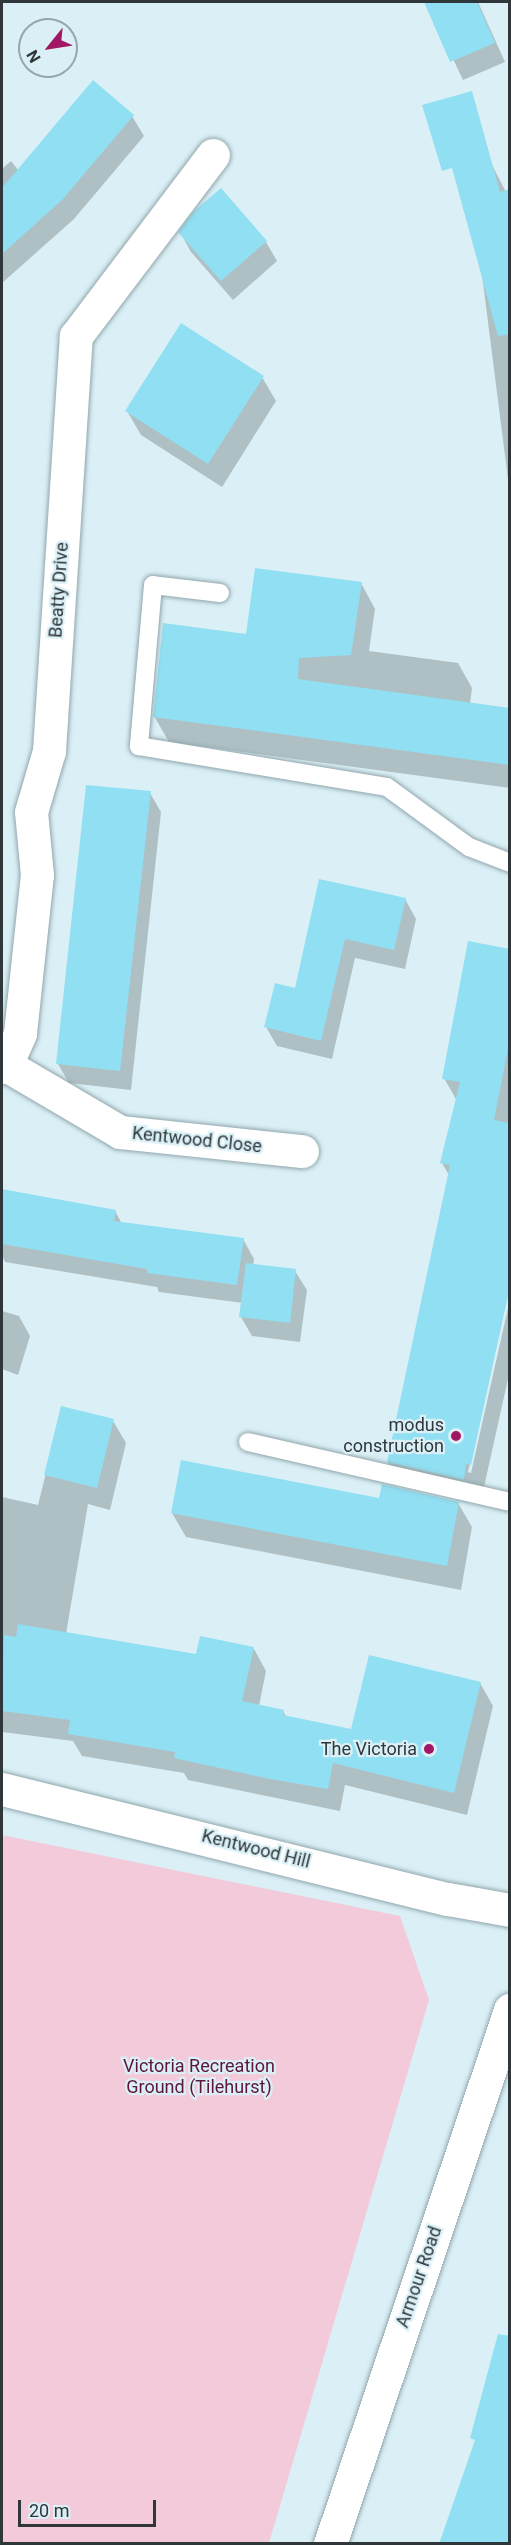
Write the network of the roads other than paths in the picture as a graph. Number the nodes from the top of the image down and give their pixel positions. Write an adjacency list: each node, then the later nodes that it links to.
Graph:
1 (213, 155): 4 (street, Beatty Drive)
2 (220, 593): 3 (lane)
3 (510, 864)
4 (4, 1066): 5 (street, Kentwood Close)
5 (302, 1150)
6 (248, 1442): 7 (lane)
7 (510, 1502)
8 (2, 1789): 9 (street, Kentwood Hill)
9 (510, 1910)
10 (510, 2010): 11 (street, Armour Road)
11 (330, 2544)

